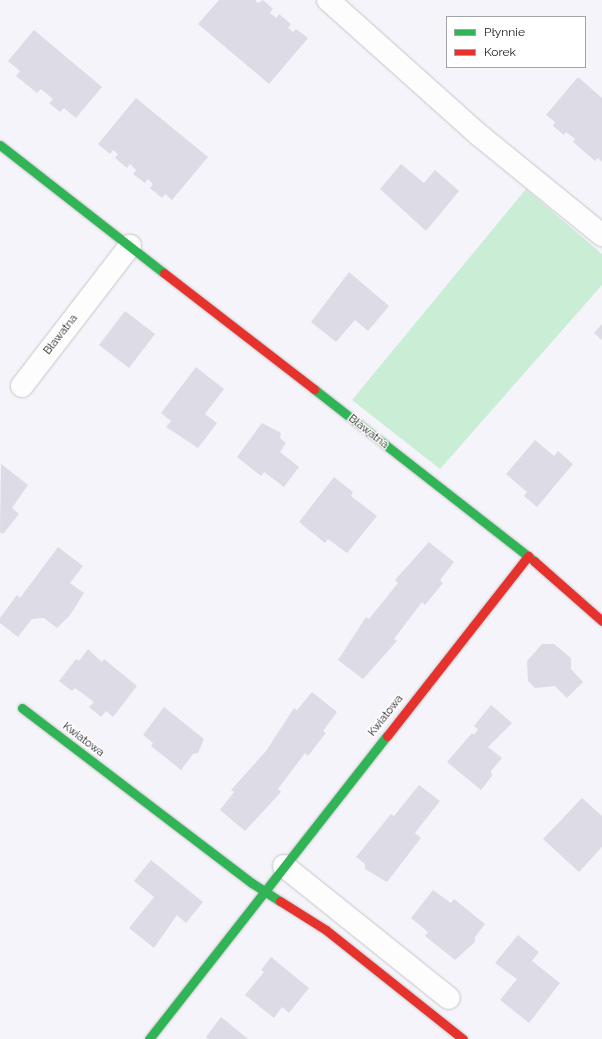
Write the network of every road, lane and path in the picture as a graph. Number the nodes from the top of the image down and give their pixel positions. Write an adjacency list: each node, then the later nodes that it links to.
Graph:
1 (328, 0): 3 (street)
2 (0, 145): 4 (street, Bławatna)
3 (602, 235)
4 (130, 246): 5 (street, Bławatna); 6 (street, Bławatna)
5 (22, 386)
6 (528, 556): 7 (street, Bławatna); 9 (street, Kwiatowa)
7 (602, 621)
8 (22, 708): 10 (street, Kwiatowa)
9 (284, 866): 10 (street, Kwiatowa); 11 (street)
10 (264, 892): 12 (street, Kwiatowa); 13 (street)
11 (449, 998)
12 (149, 1039)
13 (463, 1039)

